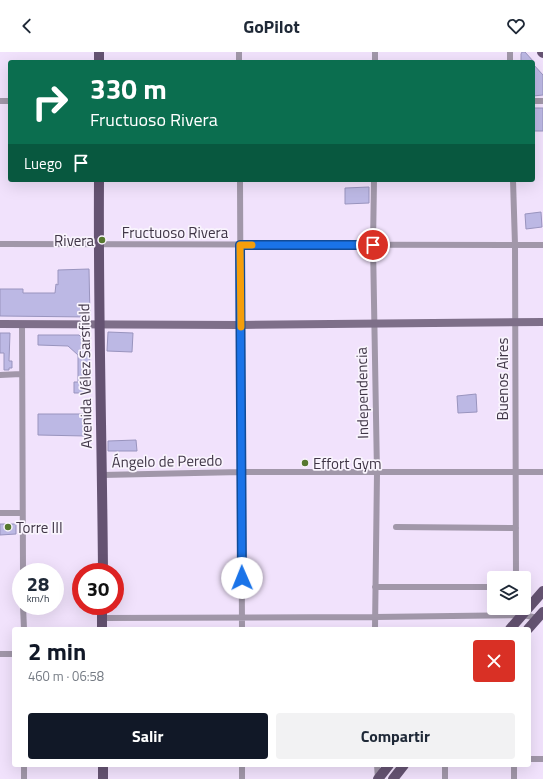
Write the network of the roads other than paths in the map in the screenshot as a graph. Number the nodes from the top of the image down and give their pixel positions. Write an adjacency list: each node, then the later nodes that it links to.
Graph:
1 (99, 182): 6 (main road, Avenida Vélez Sarsfield)
2 (240, 182): 7 (street)
3 (374, 182): 8 (street, Independencia)
4 (513, 182): 9 (street, Buenos Aires)
5 (0, 244): 6 (street, Fructuoso Rivera)
6 (99, 245): 7 (street, Fructuoso Rivera); 16 (main road, Avenida Vélez Sarsfield)
7 (240, 245): 8 (street, Fructuoso Rivera); 17 (street)
8 (373, 245): 9 (street, Fructuoso Rivera); 13 (street, Independencia)
9 (515, 245): 10 (street, Fructuoso Rivera); 11 (street, Buenos Aires)
10 (543, 245)
11 (515, 322): 12 (main road); 13 (main road); 21 (street, Buenos Aires)
12 (543, 322)
13 (374, 323): 17 (main road); 23 (street, Independencia)
14 (0, 324): 15 (main road)
15 (22, 324): 16 (main road); 18 (street)
16 (99, 325): 17 (main road); 24 (main road, Avenida Vélez Sarsfield)
17 (241, 325): 20 (street)
18 (22, 374): 19 (street); 26 (street)
19 (0, 375)
20 (241, 472): 23 (street, Ángelo de Peredo); 24 (street, Ángelo de Peredo); 39 (street)
21 (515, 472): 22 (street, Ángelo de Peredo); 23 (street, Ángelo de Peredo); 28 (street, Buenos Aires)
22 (543, 472)
23 (377, 473): 32 (street, Independencia)
24 (102, 475): 30 (main road, Avenida Vélez Sarsfield)
25 (0, 513): 26 (street)
26 (22, 513): 29 (street)
27 (396, 527): 28 (street)
28 (516, 528): 31 (street, Buenos Aires)
29 (23, 563)
30 (103, 563)
31 (516, 571)
32 (375, 587): 33 (street); 37 (street, Independencia)
33 (487, 587)
34 (543, 591): 40 (main road)
35 (23, 615): 41 (street)
36 (541, 616): 40 (street); 45 (main road)
37 (375, 617): 39 (street); 40 (street); 44 (street, Independencia)
38 (102, 618): 39 (street); 42 (main road)
39 (242, 618): 43 (street)
40 (515, 620)
41 (24, 627)
42 (102, 627)
43 (242, 627)
44 (375, 627)
45 (530, 627)
46 (0, 654): 47 (street)
47 (12, 654)
48 (531, 759): 49 (street)
49 (543, 759)
50 (24, 767): 58 (street)
51 (103, 767): 59 (main road)
52 (242, 767): 60 (street)
53 (377, 767): 61 (street)
54 (387, 767): 61 (main road)
55 (402, 767): 62 (main road)
56 (445, 767): 63 (street)
57 (514, 767): 64 (street)
58 (24, 779)
59 (103, 779)
60 (242, 779)
61 (378, 779)
62 (393, 779)
63 (445, 779)
64 (514, 779)

